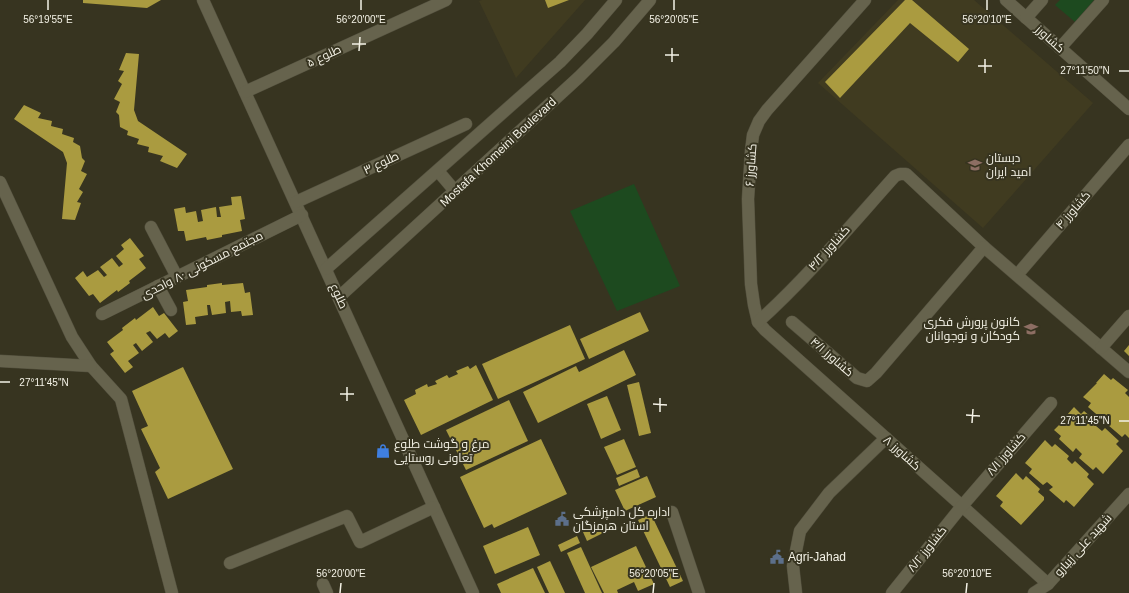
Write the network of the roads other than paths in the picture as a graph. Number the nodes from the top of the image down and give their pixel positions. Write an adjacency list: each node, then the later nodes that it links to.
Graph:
1 (203, 0): 11 (street, طلوع)
2 (446, 0): 11 (street, طلوع ۵)
3 (616, 0): 15 (street, Mostafa Khomeini Boulevard)
4 (650, 0): 17 (street, Mostafa Khomeini Boulevard)
5 (865, 0): 30 (street, کشاورز ۶)
6 (1006, 0): 9 (street, کشاورز)
7 (1042, 0): 9 (street)
8 (1103, 0): 10 (street)
9 (1026, 18): 10 (street, کشاورز)
10 (1060, 48): 12 (street, کشاورز)
11 (245, 92): 18 (street, طلوع)
12 (1129, 109)
13 (466, 124): 18 (street, طلوع ۳)
14 (1129, 145): 23 (street, کشاورز ۴)
15 (438, 171): 17 (street); 22 (street, Mostafa Khomeini Boulevard)
16 (0, 182): 34 (street)
17 (455, 191): 26 (street, Mostafa Khomeini Boulevard)
18 (296, 202): 19 (street, طلوع)
19 (302, 215): 22 (street, طلوع); 24 (street, مجتمع مسکونی ۸۰ واحدی)
20 (151, 227): 24 (street)
21 (984, 247): 23 (street); 30 (street, کشاورز ۴/۲); 31 (street, کشاورز ۴/۱)
22 (326, 269): 26 (street, طلوع)
23 (1017, 275): 32 (street)
24 (177, 277): 25 (street, مجتمع مسکونی ۸۰ واحدی)
25 (158, 286): 27 (street); 28 (street, مجتمع مسکونی ۸۰ واحدی)
26 (339, 297): 40 (street, طلوع)
27 (171, 310)
28 (102, 314)
29 (1129, 316): 32 (street)
30 (758, 322): 37 (street, کشاورز ۸)
31 (792, 322)
32 (1101, 348): 35 (street)
33 (0, 361): 34 (street)
34 (91, 366): 44 (street)
35 (1129, 372)
36 (1051, 403): 39 (street, کشاورز ۸/۱)
37 (886, 438): 39 (street, کشاورز ۸); 47 (street)
38 (1129, 494): 43 (street, شهید علی زیبارو)
39 (962, 506): 43 (street, کشاورز ۸); 48 (street, کشاورز ۸/۲)
40 (434, 507): 42 (street); 45 (street, طلوع)
41 (672, 512): 46 (street)
42 (230, 563)
43 (1048, 584): 49 (street, شهید علی زیبارو)
44 (172, 593)
45 (473, 593)
46 (698, 593)
47 (796, 593)
48 (892, 593)
49 (1034, 593)

